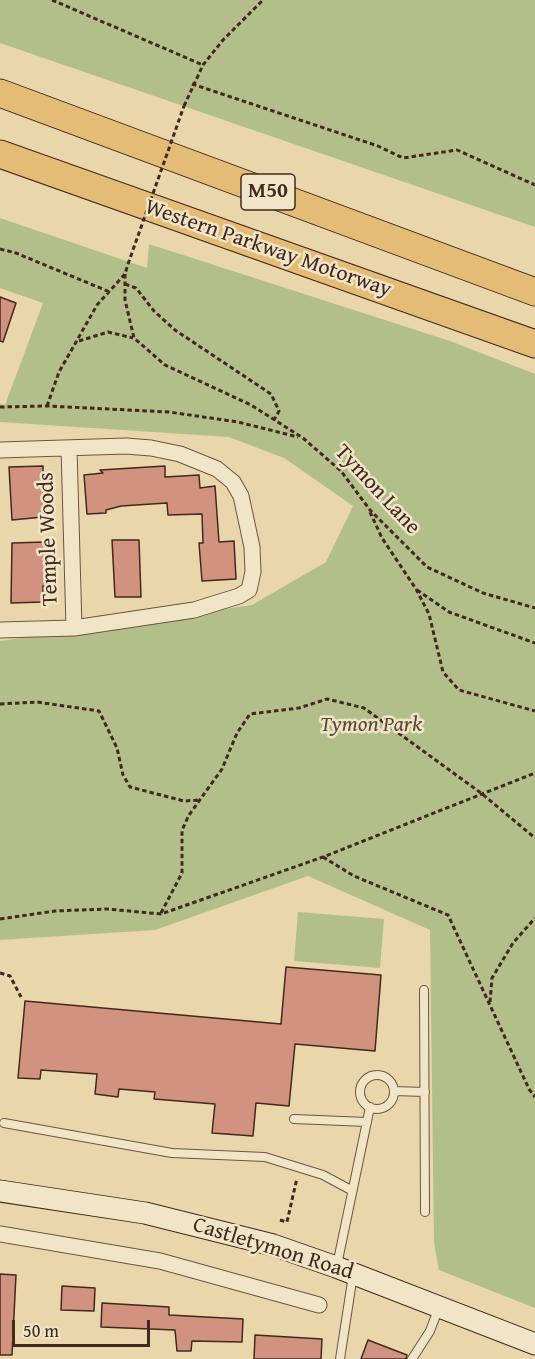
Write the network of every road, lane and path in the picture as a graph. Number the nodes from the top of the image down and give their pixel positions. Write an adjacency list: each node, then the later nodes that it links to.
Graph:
1 (52, 0): 3 (path)
2 (263, 0): 3 (path)
3 (203, 65): 4 (path)
4 (192, 84): 7 (path); 9 (path, bridge)
5 (0, 93): 12 (highway, M50)
6 (0, 154): 15 (highway, Western Parkway Motorway / M50)
7 (535, 185)
8 (0, 249): 11 (path)
9 (125, 274): 10 (path); 11 (path)
10 (125, 284): 13 (path); 18 (path)
11 (110, 292): 14 (path)
12 (535, 292)
13 (134, 338): 14 (path); 18 (path, Tymon Lane)
14 (77, 341): 16 (path)
15 (535, 344)
16 (47, 406): 17 (path); 19 (path)
17 (0, 407)
18 (274, 420): 19 (path, Tymon Lane)
19 (303, 438): 22 (path, Tymon Lane)
20 (69, 448): 21 (street, Temple Woods); 25 (street, Temple Woods); 25 (street, Temple Woods)
21 (0, 450)
22 (370, 510): 23 (path); 24 (path, Tymon Lane)
23 (416, 589): 27 (path); 29 (path)
24 (535, 608)
25 (74, 628): 26 (street, Temple Woods)
26 (0, 630)
27 (535, 643)
28 (0, 705): 32 (path)
29 (535, 711)
30 (535, 773): 31 (path)
31 (481, 793): 32 (path); 33 (path); 34 (path)
32 (200, 800): 35 (path)
33 (535, 838)
34 (323, 857): 35 (path); 41 (path)
35 (161, 914): 37 (path)
36 (535, 918): 41 (path)
37 (0, 919)
38 (0, 974): 40 (path)
39 (424, 990): 43 (lane)
40 (21, 997)
41 (490, 1004): 44 (path)
42 (394, 1091): 43 (lane); 45 (lane); 45 (lane)
43 (425, 1092): 52 (lane)
44 (535, 1097)
45 (370, 1107): 47 (lane)
46 (294, 1119): 47 (lane)
47 (367, 1122): 50 (lane)
48 (4, 1123): 49 (lane)
49 (299, 1166): 50 (lane); 53 (path)
50 (351, 1190): 55 (lane)
51 (0, 1191): 55 (street, Castletymon Road)
52 (425, 1212)
53 (280, 1220)
54 (0, 1234): 56 (street)
55 (345, 1270): 57 (street, Castletymon Road); 60 (lane)
56 (320, 1305)
57 (439, 1305): 58 (street, Castletymon Road); 59 (lane)
58 (535, 1344)
59 (414, 1358)
60 (340, 1359)

